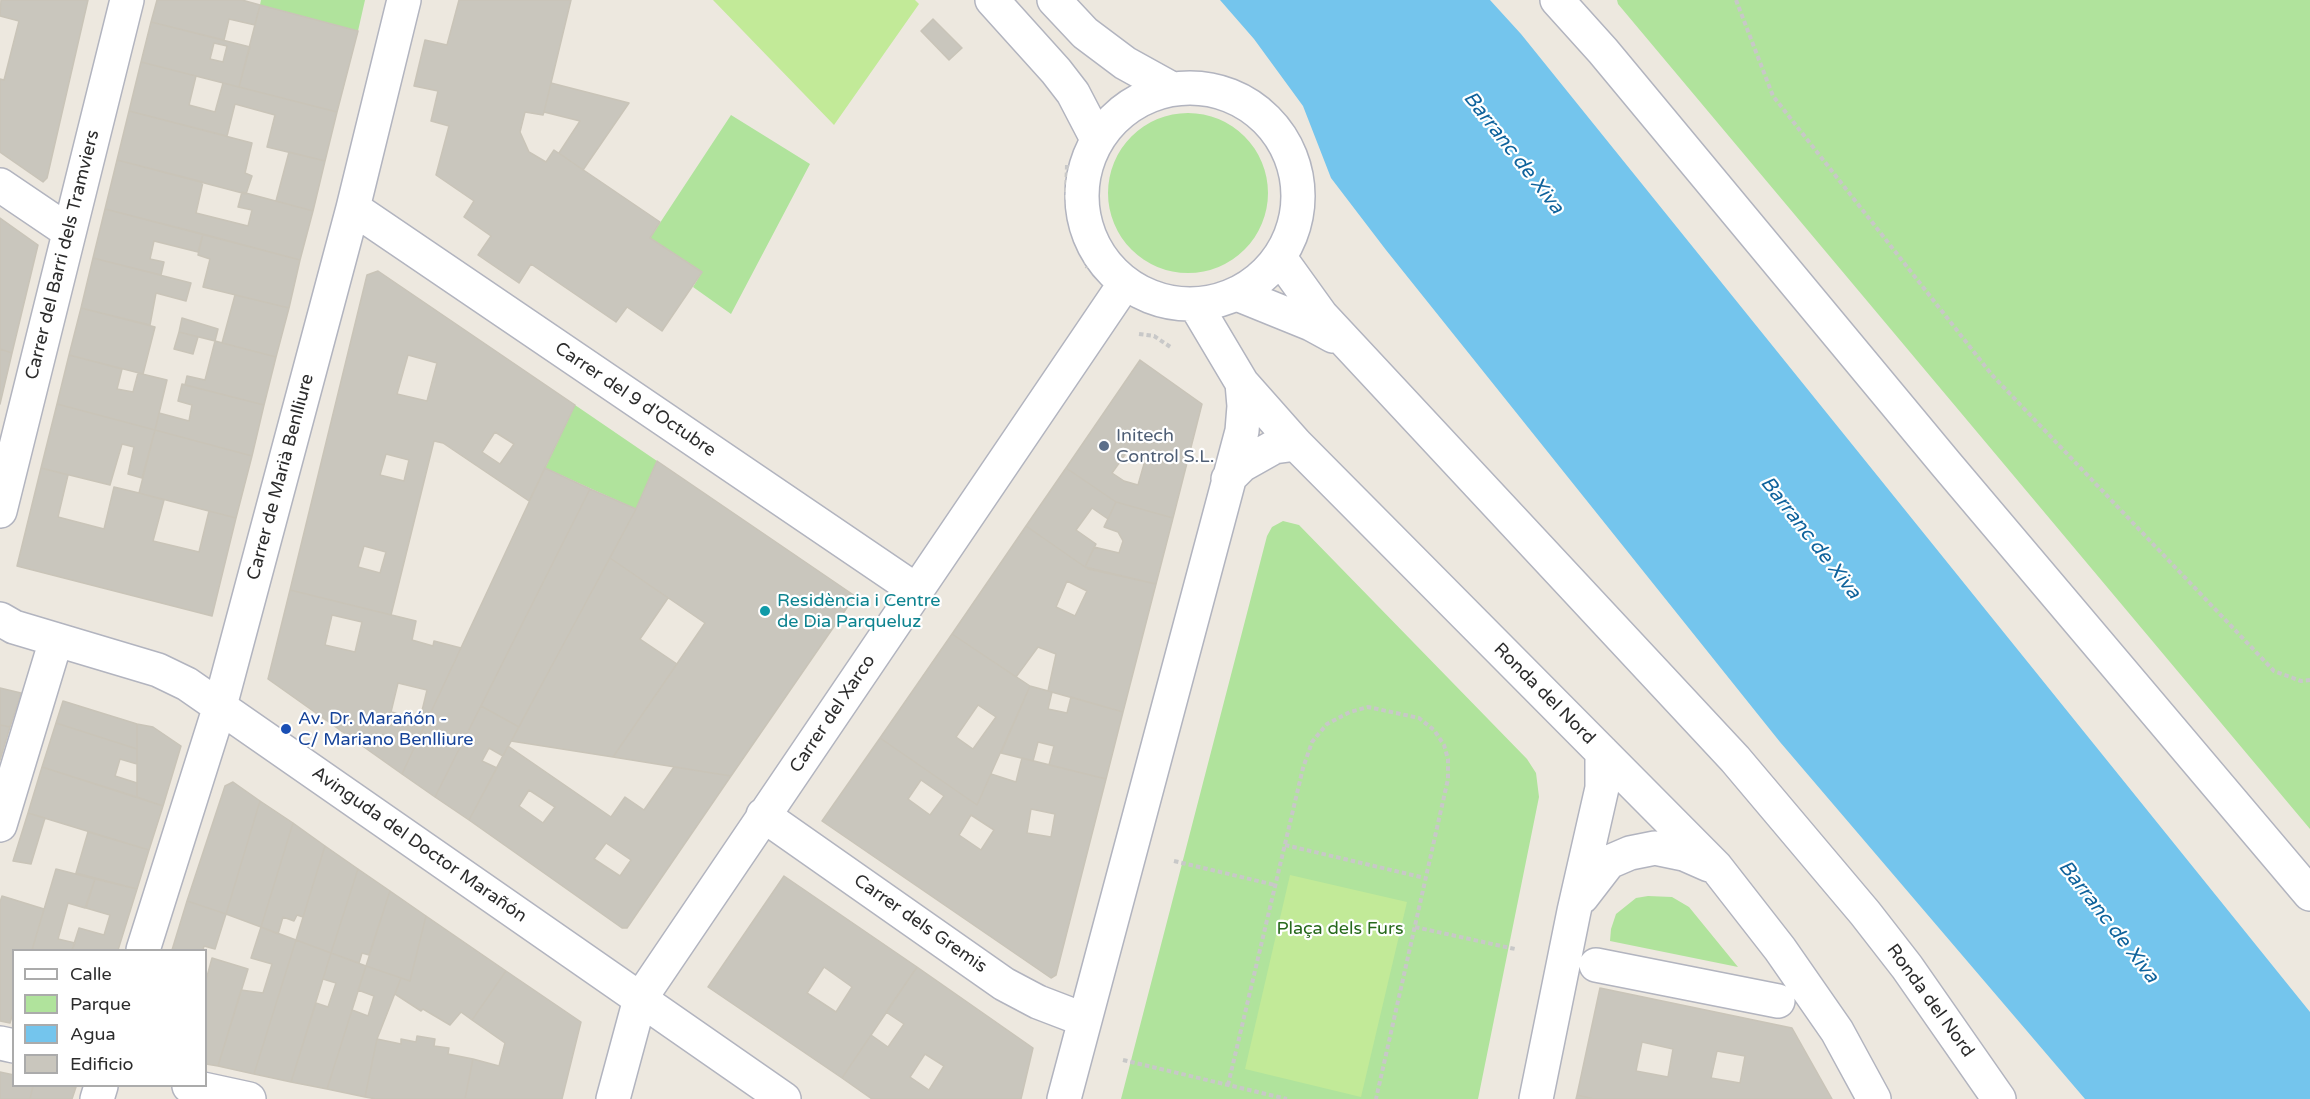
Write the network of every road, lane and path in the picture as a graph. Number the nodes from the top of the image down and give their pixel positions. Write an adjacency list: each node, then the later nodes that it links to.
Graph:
1 (127, 0): 14 (street, Carrer del Barri dels Tramviers)
2 (404, 0): 13 (street, Carrer de Marià Benlliure)
3 (992, 0): 10 (street)
4 (1054, 0): 9 (street)
5 (1557, 0): 8 (street)
6 (1590, 0): 8 (street)
7 (1736, 0): 30 (path)
8 (1603, 51): 40 (street)
9 (1172, 88): 10 (street); 15 (street)
10 (1097, 139): 17 (street)
11 (1068, 159): 16 (path)
12 (0, 184): 14 (street)
13 (353, 208): 27 (street, Carrer del 9 d'Octubre); 31 (street, Carrer de Marià Benlliure)
14 (69, 231): 26 (street, Carrer del Barri dels Tramviers)
15 (1281, 258): 18 (street); 21 (street, Ronda del Nord)
16 (1087, 275)
17 (1125, 283): 19 (street); 27 (street, Carrer del Xarco)
18 (1237, 294): 19 (street); 21 (street, Ronda del Nord)
19 (1195, 304): 23 (street, Ronda del Nord)
20 (1133, 335): 22 (path)
21 (1350, 346): 60 (street, Ronda del Nord)
22 (1179, 354)
23 (1242, 383): 24 (street, Ronda del Nord); 25 (street)
24 (1296, 444): 25 (street); 32 (street, Ronda del Nord)
25 (1228, 479): 48 (street)
26 (0, 510)
27 (917, 591): 33 (street, Carrer del Xarco)
28 (0, 619): 29 (street, Avinguda del Doctor Marañón)
29 (56, 640): 31 (street, Avinguda del Doctor Marañón); 34 (street)
30 (2310, 680)
31 (220, 706): 43 (street, Carrer de Marià Benlliure); 46 (street, Avinguda del Doctor Marañón)
32 (1602, 752): 37 (street, Ronda del Nord); 41 (street)
33 (764, 815): 46 (street, Carrer del Xarco); 48 (street, Carrer dels Gremis)
34 (0, 825)
35 (1284, 845): 38 (path); 38 (path); 39 (path)
36 (1174, 861): 39 (path)
37 (1716, 867): 41 (street); 59 (street, Ronda del Nord)
38 (1425, 878): 42 (path)
39 (1275, 885): 50 (path)
40 (2310, 894)
41 (1574, 911): 58 (street)
42 (1414, 927): 44 (path); 57 (path)
43 (144, 949)
44 (1515, 949)
45 (1596, 965): 47 (street)
46 (640, 999): 53 (street, Carrer del Xarco); 54 (street, Avinguda del Doctor Marañón)
47 (1778, 1001)
48 (1085, 1020): 55 (street)
49 (1123, 1060): 50 (path)
50 (1228, 1085): 56 (path)
51 (194, 1087): 52 (street)
52 (249, 1099)
53 (613, 1099)
54 (784, 1099)
55 (1064, 1099)
56 (1287, 1099)
57 (1376, 1099)
58 (1536, 1099)
59 (1874, 1099)
60 (1998, 1099)

